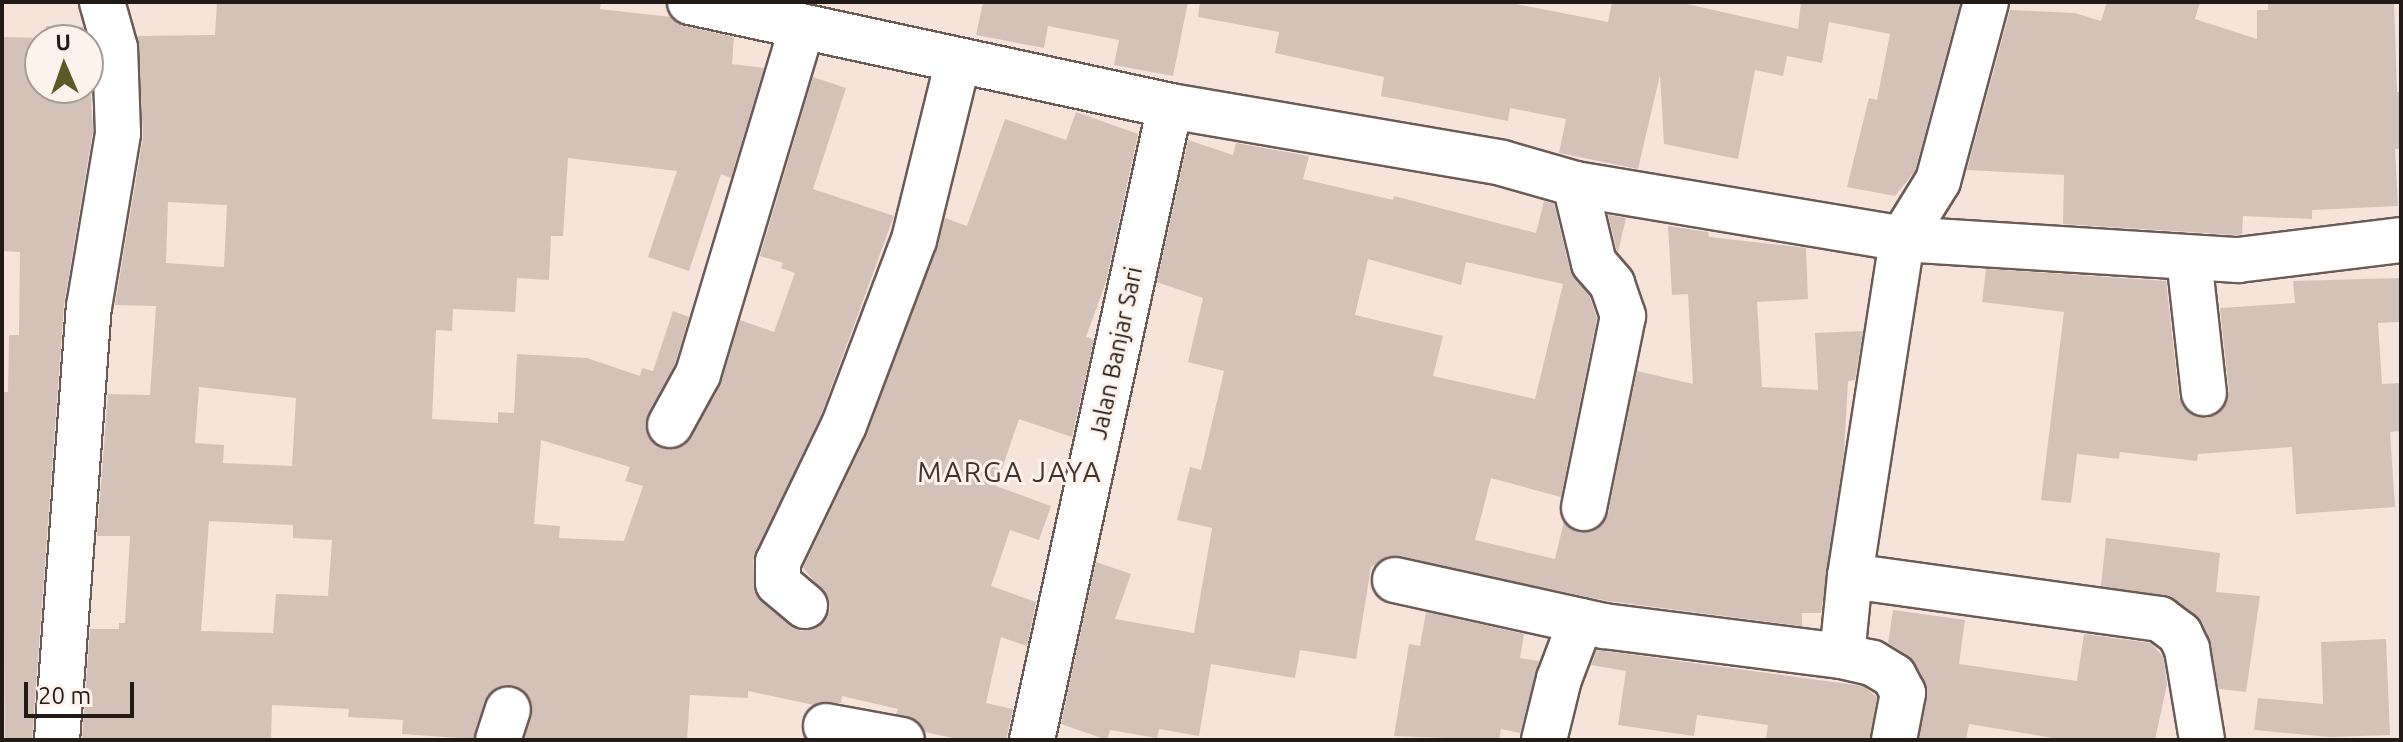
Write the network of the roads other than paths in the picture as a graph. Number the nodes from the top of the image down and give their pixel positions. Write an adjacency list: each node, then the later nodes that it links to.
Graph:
1 (102, 2): 20 (street)
2 (690, 2): 4 (street)
3 (1986, 2): 8 (street)
4 (816, 20): 5 (street); 12 (street)
5 (958, 61): 6 (street); 16 (street)
6 (1170, 106): 7 (street); 22 (street, Jalan Banjar Sari)
7 (1575, 184): 8 (street); 13 (street)
8 (1902, 239): 10 (street); 14 (street)
9 (2401, 240): 10 (street)
10 (2189, 258): 11 (street)
11 (2204, 393)
12 (670, 425)
13 (1584, 508)
14 (1850, 576): 18 (street); 25 (street)
15 (1395, 580): 17 (street)
16 (805, 606)
17 (1581, 621): 18 (street); 23 (street)
18 (1842, 656): 24 (street)
19 (826, 726): 21 (street)
20 (57, 740)
21 (902, 740)
22 (1032, 740)
23 (1544, 740)
24 (1894, 740)
25 (2202, 740)

